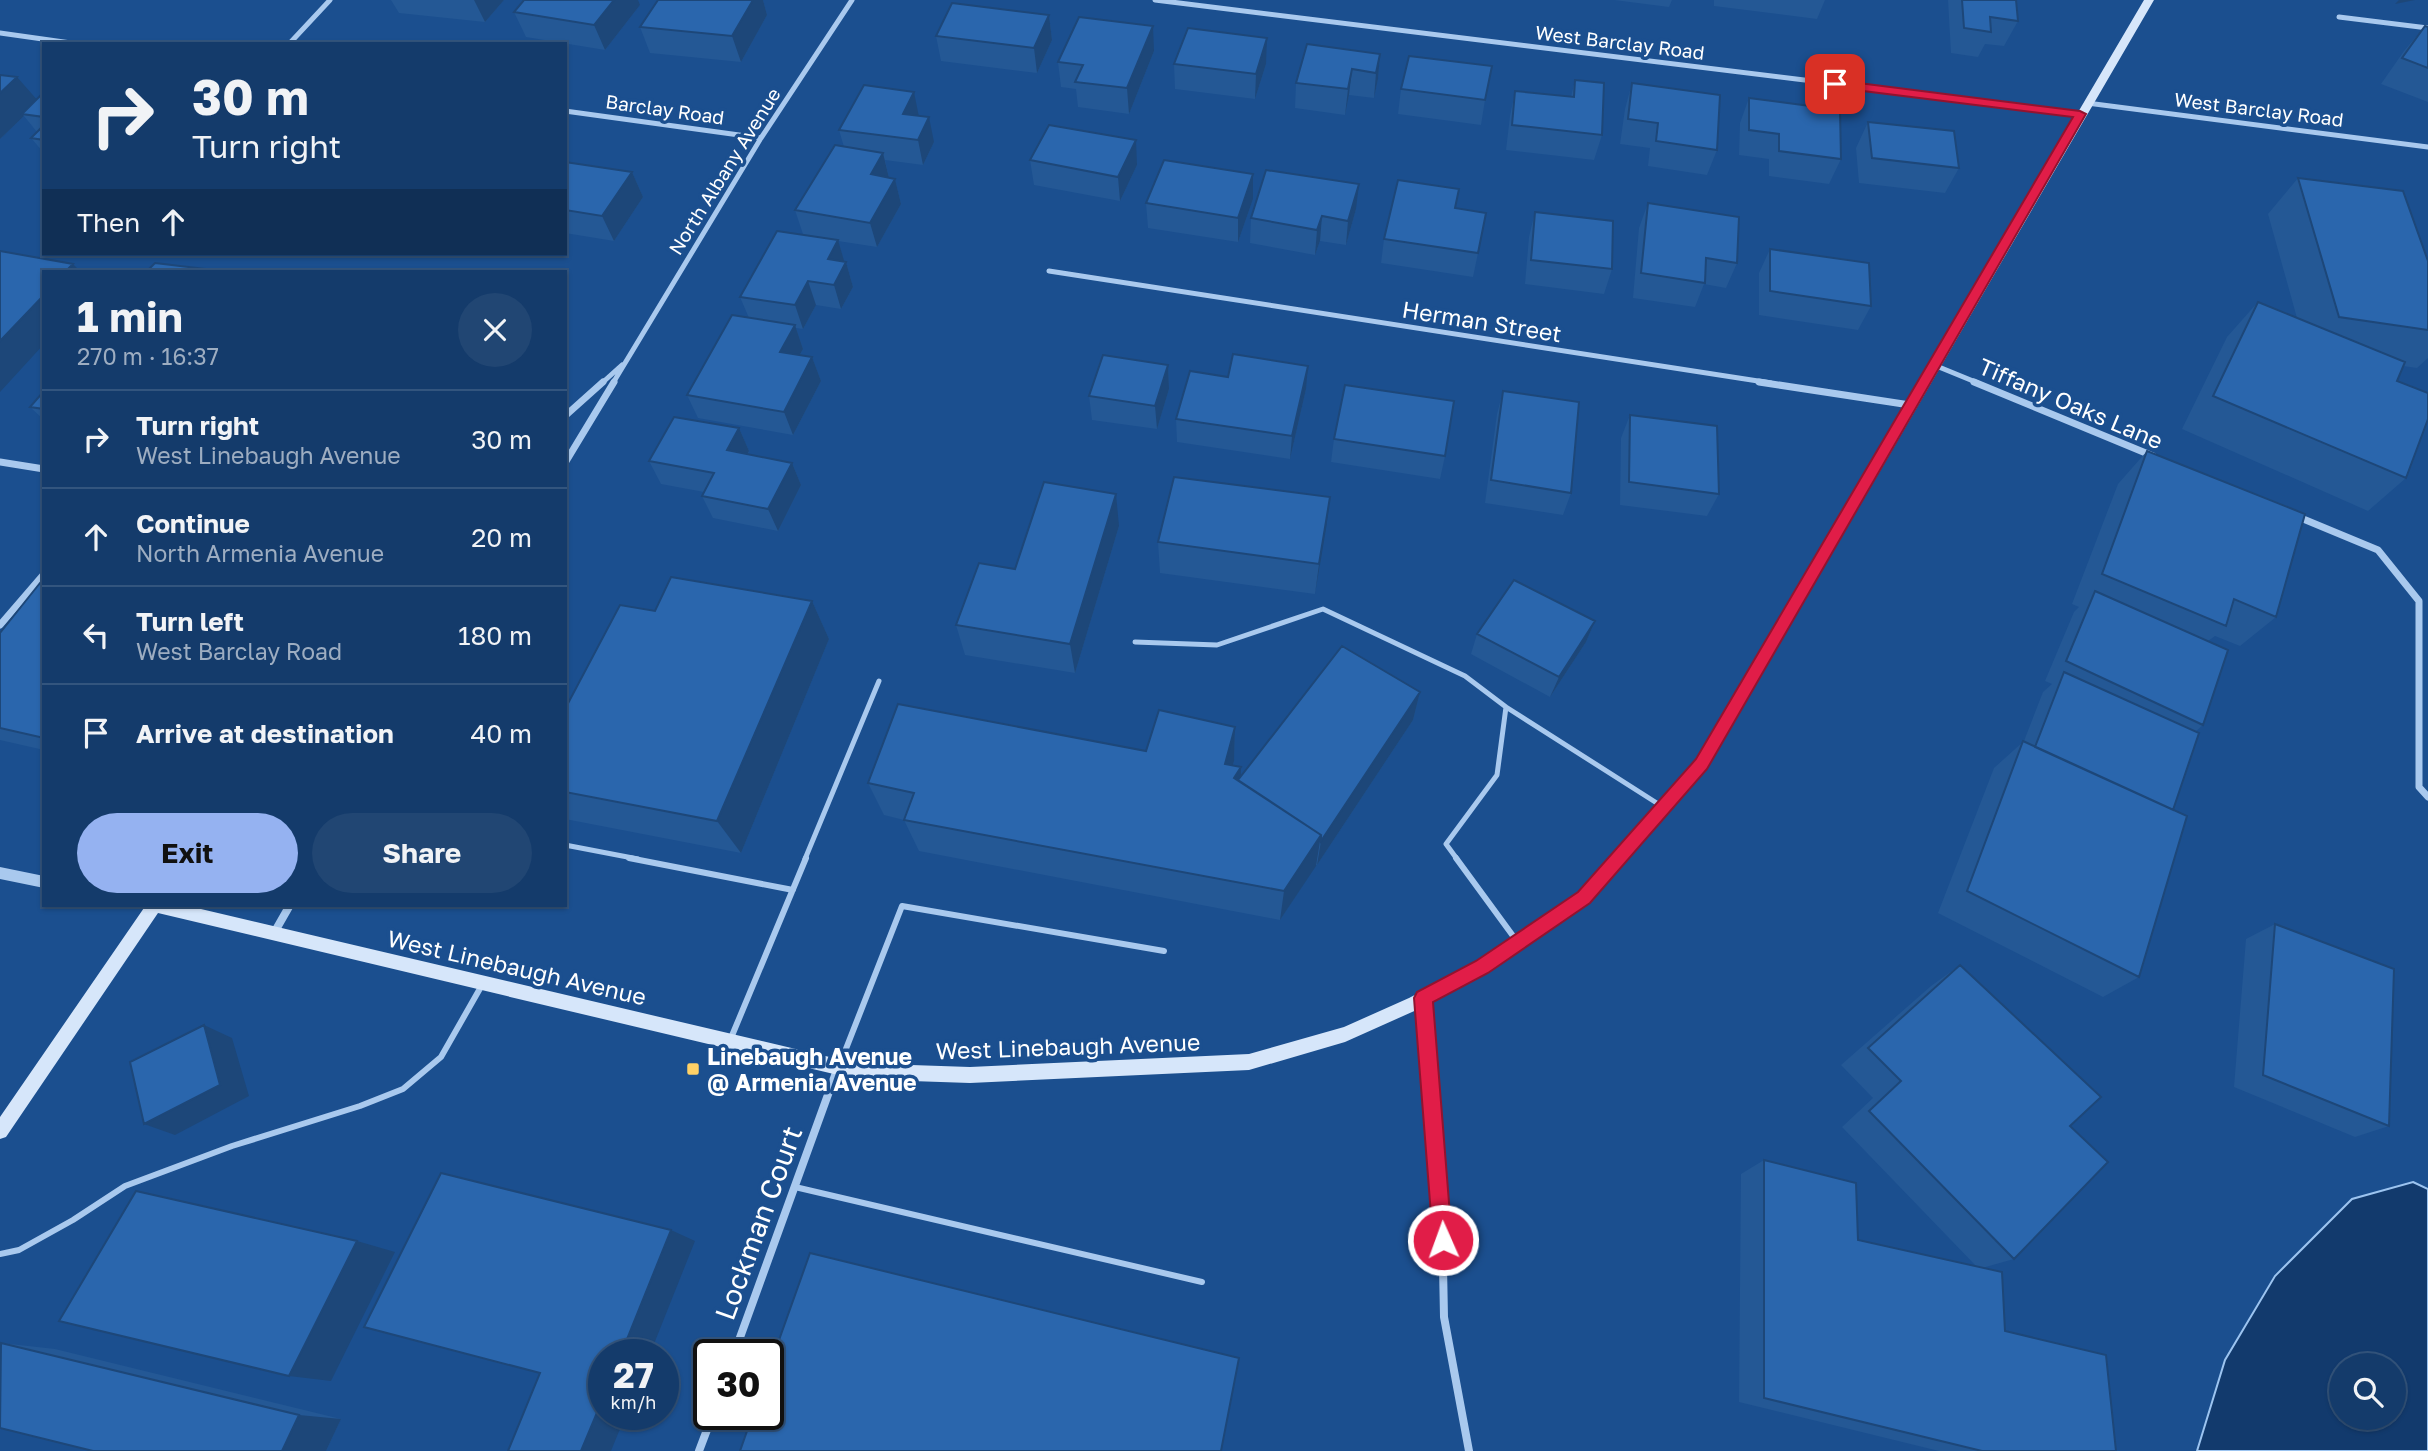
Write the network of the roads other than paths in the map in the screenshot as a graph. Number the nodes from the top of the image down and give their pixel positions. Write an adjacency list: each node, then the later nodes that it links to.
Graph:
1 (330, 0): 9 (street)
2 (852, 0): 12 (street, North Albany Avenue)
3 (1155, 0): 10 (street, West Barclay Road)
4 (2149, 0): 10 (main road, West Linebaugh Avenue)
5 (2339, 17): 6 (street)
6 (2428, 27)
7 (0, 33): 8 (street)
8 (64, 42)
9 (291, 42)
10 (2083, 109): 13 (street, West Barclay Road); 16 (main road, West Linebaugh Avenue)
11 (567, 111): 12 (street, Barclay Road)
12 (761, 138): 15 (street, North Albany Avenue)
13 (2428, 147)
14 (1049, 271): 17 (street, Herman Street)
15 (627, 360): 18 (street, North Albany Avenue); 19 (street, North Albany Avenue)
16 (1933, 365): 17 (main road, West Linebaugh Avenue); 20 (street, Tiffany Oaks Lane)
17 (1910, 405): 30 (main road, West Linebaugh Avenue)
18 (567, 414)
19 (567, 460)
20 (2164, 460)
21 (0, 461): 22 (street)
22 (42, 469)
23 (2290, 513): 29 (street)
24 (42, 576): 25 (street)
25 (0, 625)
26 (1135, 642): 28 (lane)
27 (879, 681): 34 (lane)
28 (1506, 707): 30 (lane); 39 (lane)
29 (2428, 797)
30 (1664, 807): 39 (main road, West Linebaugh Avenue)
31 (567, 845): 34 (lane)
32 (0, 873): 33 (street)
33 (42, 882)
34 (793, 890): 43 (lane)
35 (153, 907): 45 (main road)
36 (163, 907): 38 (main road, West Linebaugh Avenue)
37 (289, 907): 38 (street)
38 (274, 933): 41 (main road, West Linebaugh Avenue)
39 (1518, 943): 42 (main road, West Linebaugh Avenue)
40 (1164, 951): 44 (lane)
41 (484, 982): 43 (main road, West Linebaugh Avenue); 47 (lane)
42 (1423, 998): 44 (main road, West Linebaugh Avenue); 52 (street)
43 (730, 1041): 44 (main road, West Linebaugh Avenue)
44 (838, 1067): 46 (street, Lockman Court)
45 (0, 1131)
46 (794, 1187): 48 (lane); 49 (street, Lockman Court)
47 (0, 1254)
48 (1202, 1282)
49 (739, 1339)
50 (707, 1430): 51 (street)
51 (699, 1451)
52 (1469, 1451)

